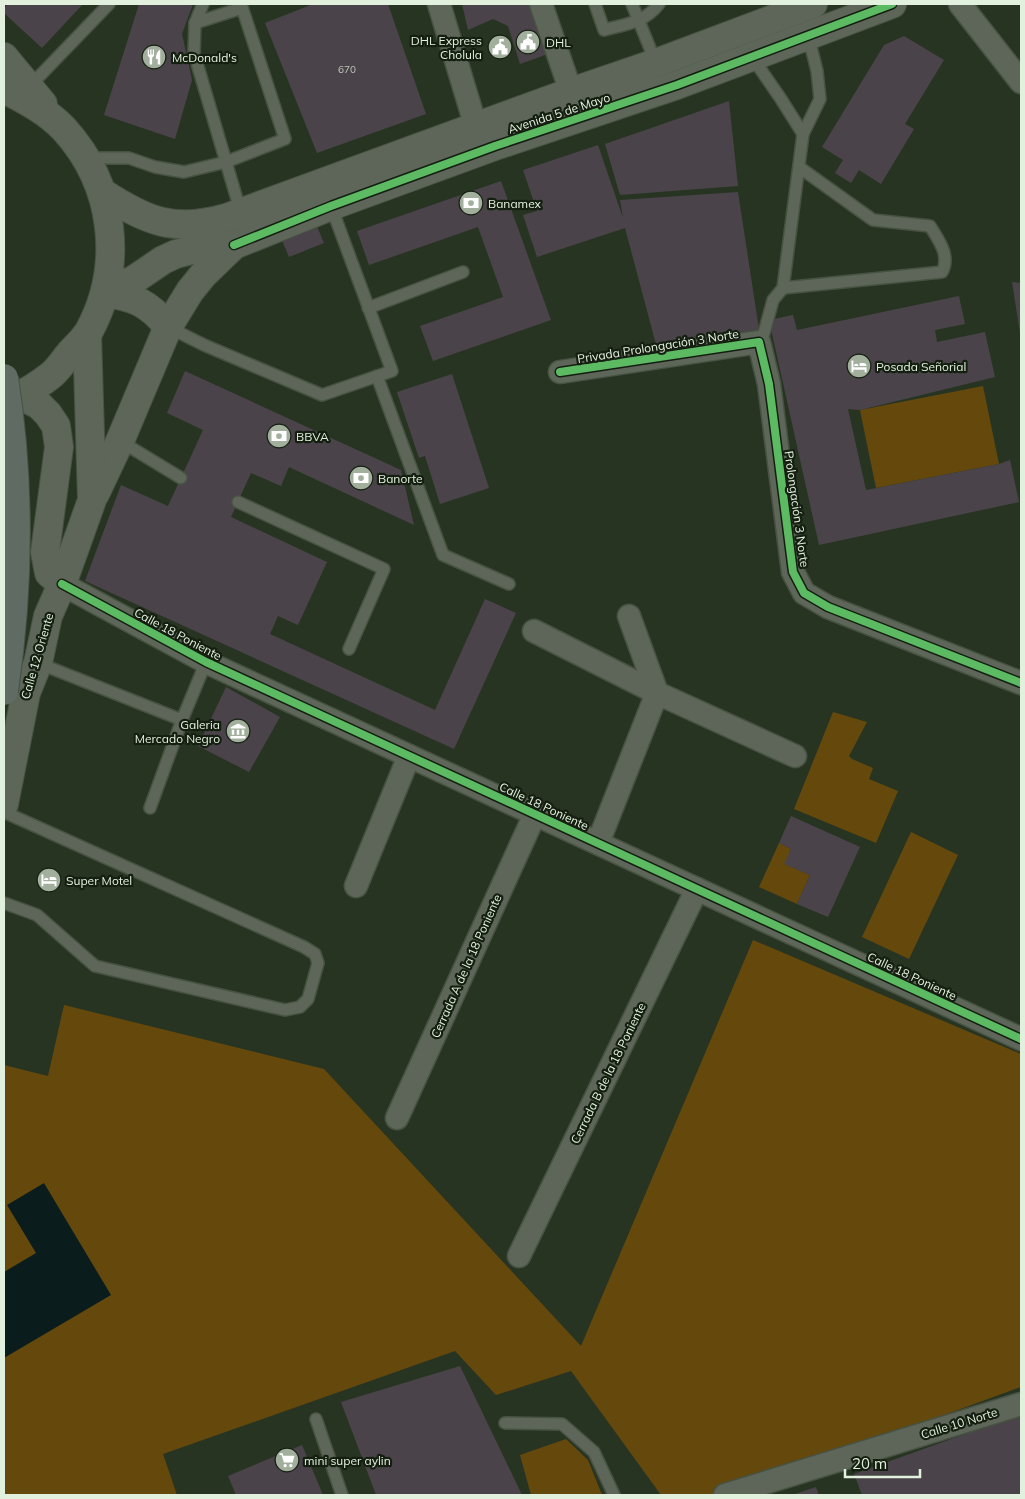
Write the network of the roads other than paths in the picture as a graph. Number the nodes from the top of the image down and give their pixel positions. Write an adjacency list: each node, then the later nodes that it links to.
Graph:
1 (109, 4): 19 (lane)
2 (202, 4): 13 (lane)
3 (439, 4): 21 (street)
4 (541, 4): 20 (street)
5 (595, 4): 12 (lane)
6 (632, 4): 12 (lane)
7 (659, 4): 12 (lane)
8 (813, 4): 17 (main road, Avenida 5 de Mayo)
9 (892, 4): 14 (main road, Avenida 5 de Mayo)
10 (960, 4): 18 (street)
11 (242, 6): 13 (lane); 24 (lane)
12 (639, 21): 17 (lane)
13 (195, 23): 24 (lane)
14 (808, 35): 16 (main road, Avenida 5 de Mayo); 22 (lane)
15 (4, 57): 19 (main road)
16 (752, 57): 22 (lane); 27 (main road, Avenida 5 de Mayo)
17 (656, 63): 20 (main road, Avenida 5 de Mayo)
18 (1021, 82)
19 (16, 88): 23 (main road)
20 (571, 92): 21 (main road, Avenida 5 de Mayo)
21 (476, 127): 28 (main road, Avenida 5 de Mayo)
22 (803, 134): 25 (lane)
23 (86, 158): 24 (lane); 26 (main road)
24 (226, 162): 28 (lane)
25 (799, 167): 31 (lane); 31 (lane)
26 (103, 193): 28 (main road, Avenida 5 de Mayo); 32 (main road)
27 (331, 206): 29 (main road, Avenida 5 de Mayo); 33 (lane)
28 (241, 213)
29 (234, 245): 32 (main road, Avenida 5 de Mayo); 34 (main road)
30 (463, 272): 33 (lane)
31 (783, 288): 36 (lane)
32 (106, 290): 34 (main road); 35 (main road)
33 (368, 308): 38 (lane)
34 (168, 327): 38 (lane); 40 (main road)
35 (87, 334): 39 (main road); 42 (main road, Calle 12 Oriente)
36 (759, 342): 37 (street, Privada Prolongación 3 Norte); 51 (street, Prolongación 3 Norte)
37 (560, 372)
38 (377, 376): 45 (lane)
39 (8, 392): 44 (main road); 52 (main road, Calle 12 Oriente, bridge)
40 (120, 441): 41 (lane); 42 (main road)
41 (181, 478)
42 (92, 500): 44 (main road, Calle 12 Oriente)
43 (238, 502): 48 (lane)
44 (62, 584): 49 (street, Calle 18 Poniente); 50 (main road, Calle 12 Oriente)
45 (509, 584)
46 (628, 616): 53 (street)
47 (534, 631): 53 (street)
48 (349, 649)
49 (206, 662): 54 (lane); 55 (street, Calle 18 Poniente)
50 (38, 663): 54 (lane); 57 (main road, Calle 12 Oriente)
51 (1021, 683)
52 (4, 692)
53 (656, 693): 56 (street); 61 (street)
54 (182, 720): 58 (lane)
55 (410, 756): 60 (street, Calle 18 Poniente); 62 (street)
56 (795, 756)
57 (4, 804)
58 (150, 808)
59 (4, 812): 64 (lane)
60 (535, 814): 61 (street, Calle 18 Poniente); 66 (street, Cerrada A de la 18 Poniente)
61 (598, 843): 63 (street, Calle 18 Poniente)
62 (356, 886)
63 (697, 889): 65 (street, Calle 18 Poniente); 67 (street, Cerrada B de la 18 Poniente)
64 (4, 903)
65 (1021, 1039)
66 (397, 1118)
67 (519, 1256)
68 (1021, 1404): 73 (street, Calle 10 Norte)
69 (316, 1419): 71 (lane)
70 (505, 1423): 72 (lane)
71 (342, 1495)
72 (614, 1495)
73 (725, 1495)

